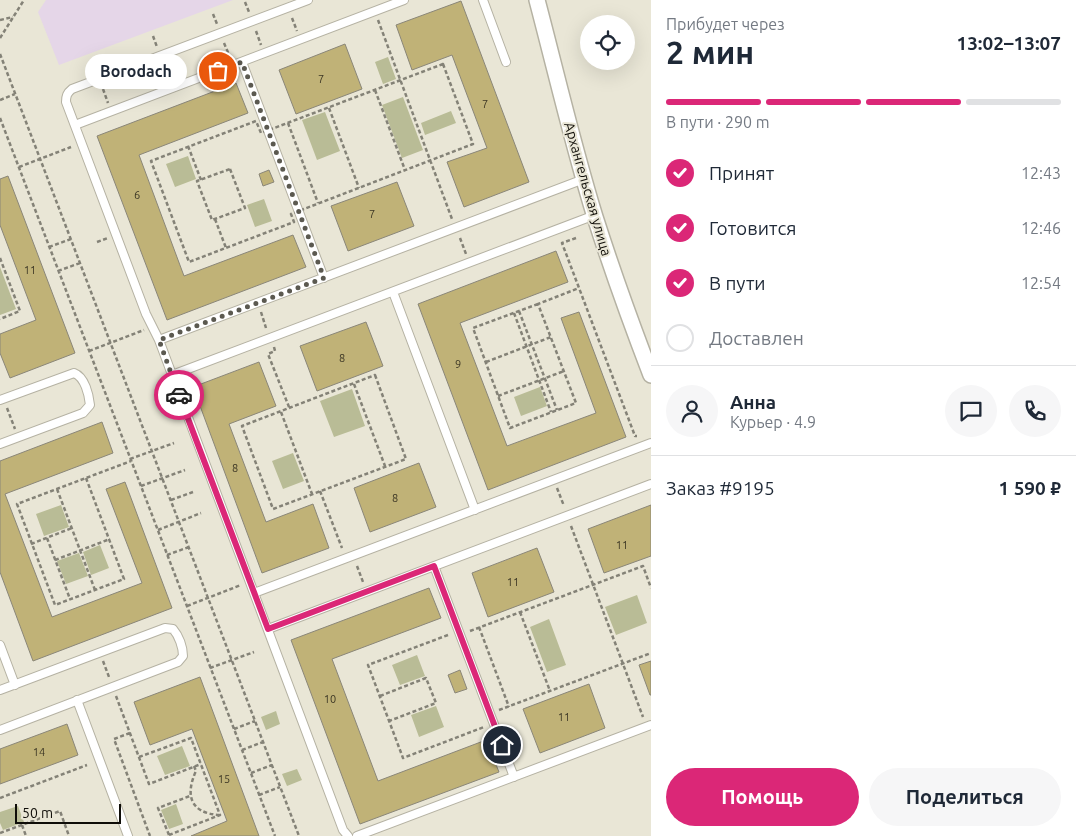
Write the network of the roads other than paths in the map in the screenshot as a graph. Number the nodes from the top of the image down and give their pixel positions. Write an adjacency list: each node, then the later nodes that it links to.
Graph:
1 (308, 0): 7 (lane)
2 (404, 0): 5 (lane)
3 (483, 0): 6 (lane)
4 (537, 0): 8 (street, Архангельская улица)
5 (242, 62): 7 (lane); 10 (lane)
6 (506, 62)
7 (75, 125): 12 (lane)
8 (584, 180): 9 (street, Архангельская улица); 10 (lane)
9 (595, 215): 11 (lane); 14 (street, Архангельская улица)
10 (324, 278): 12 (lane)
11 (393, 292): 13 (lane); 19 (lane)
12 (159, 340): 13 (lane)
13 (172, 375): 21 (lane)
14 (651, 375)
15 (2, 399): 17 (lane)
16 (651, 443): 19 (lane)
17 (0, 444)
18 (651, 484): 20 (lane)
19 (475, 510): 21 (lane)
20 (434, 566): 22 (lane); 29 (lane)
21 (254, 593): 22 (lane)
22 (268, 629): 31 (lane)
23 (0, 645): 24 (lane)
24 (15, 685): 25 (lane); 26 (lane)
25 (0, 690)
26 (77, 700): 28 (lane); 30 (lane)
27 (651, 725): 29 (lane)
28 (0, 730)
29 (514, 777): 32 (lane)
30 (128, 836)
31 (348, 836)
32 (357, 836)

